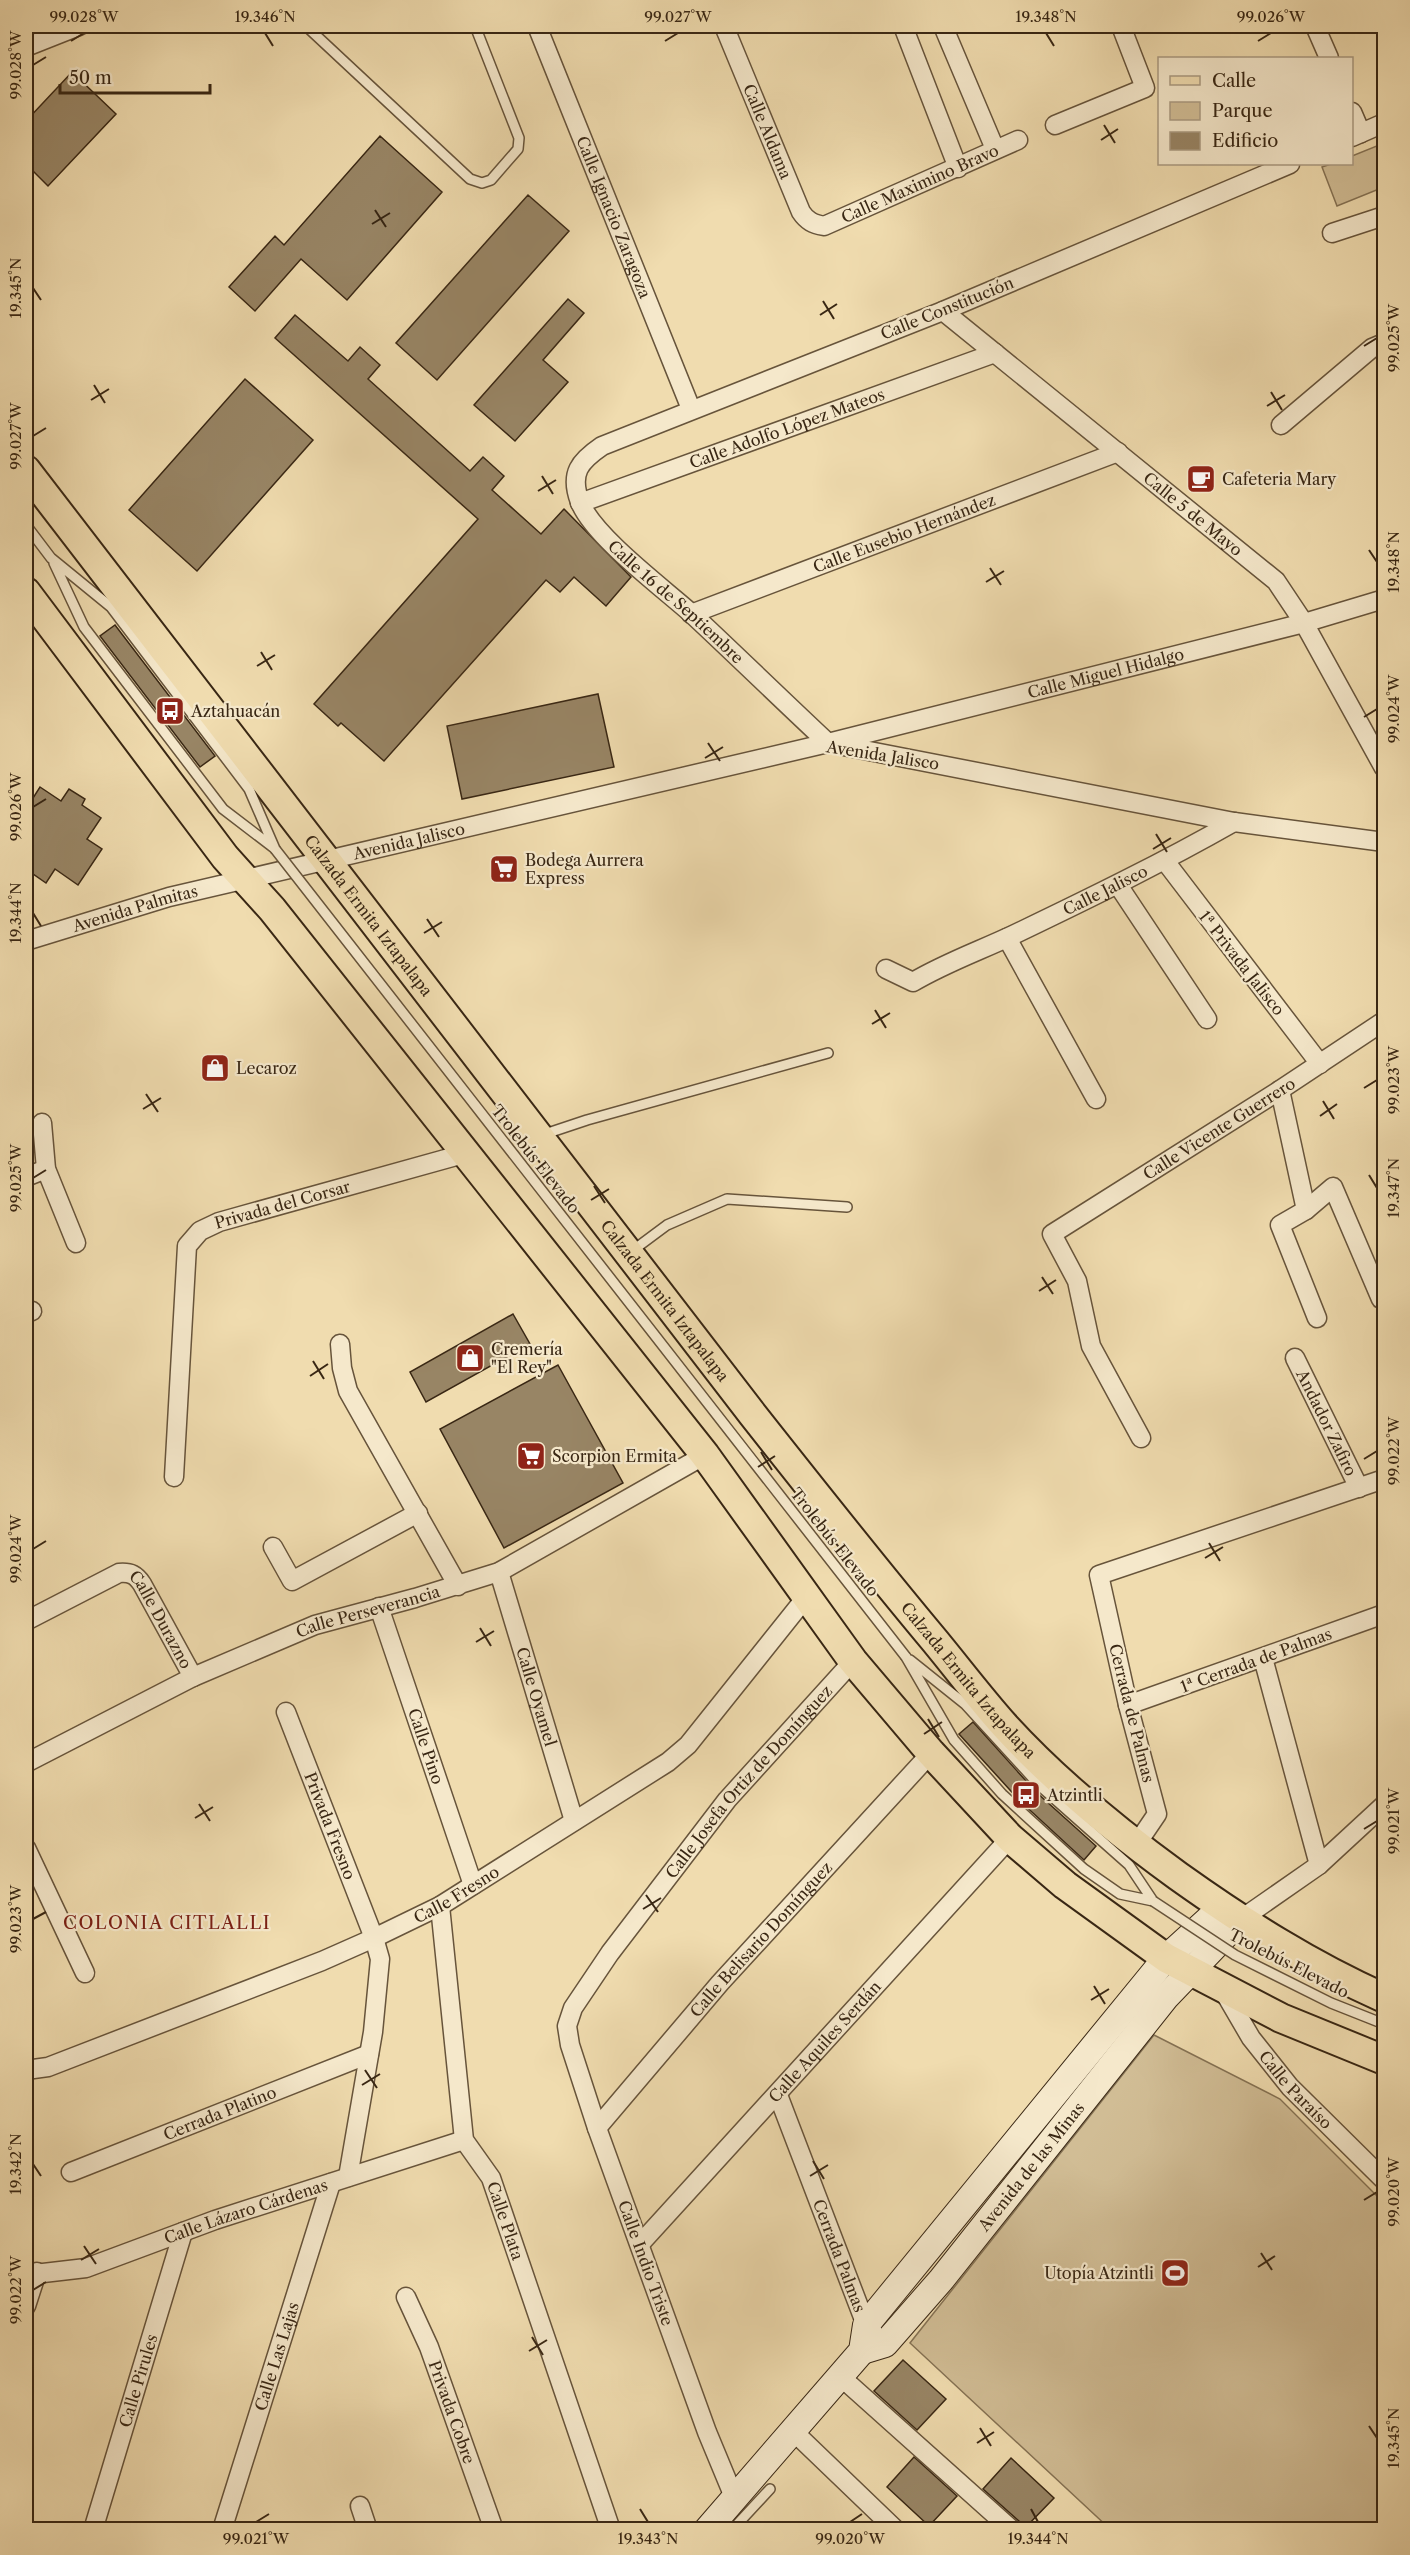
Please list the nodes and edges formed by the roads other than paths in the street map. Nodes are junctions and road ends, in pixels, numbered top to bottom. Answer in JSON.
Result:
{"nodes":[{"id":1,"x":79,"y":26,"type":"edge"},
{"id":2,"x":306,"y":26,"type":"edge"},
{"id":3,"x":475,"y":26,"type":"edge"},
{"id":4,"x":537,"y":26,"type":"edge"},
{"id":5,"x":724,"y":26,"type":"edge"},
{"id":6,"x":903,"y":26,"type":"edge"},
{"id":7,"x":943,"y":26,"type":"edge"},
{"id":8,"x":1121,"y":26,"type":"edge"},
{"id":9,"x":1315,"y":26,"type":"edge"},
{"id":10,"x":26,"y":47,"type":"edge"},
{"id":11,"x":1329,"y":57,"type":"edge"},
{"id":12,"x":1353,"y":118,"type":"edge"},
{"id":13,"x":1384,"y":123,"type":"edge"},
{"id":14,"x":1054,"y":125,"type":"dead end"},
{"id":15,"x":1356,"y":135,"type":"edge"},
{"id":16,"x":1018,"y":140,"type":"dead end"},
{"id":17,"x":995,"y":149,"type":"junction"},
{"id":18,"x":1288,"y":165,"type":"edge"},
{"id":19,"x":958,"y":168,"type":"junction"},
{"id":20,"x":1384,"y":216,"type":"edge"},
{"id":21,"x":824,"y":226,"type":"joint"},
{"id":22,"x":1332,"y":233,"type":"dead end"},
{"id":23,"x":943,"y":310,"type":"junction"},
{"id":24,"x":1384,"y":343,"type":"edge"},
{"id":25,"x":995,"y":353,"type":"junction"},
{"id":26,"x":691,"y":409,"type":"junction"},
{"id":27,"x":1281,"y":425,"type":"dead end"},
{"id":28,"x":602,"y":446,"type":"joint"},
{"id":29,"x":1118,"y":452,"type":"junction"},
{"id":30,"x":26,"y":470,"type":"edge"},
{"id":31,"x":580,"y":503,"type":"junction"},
{"id":32,"x":26,"y":525,"type":"edge"},
{"id":33,"x":51,"y":558,"type":"junction"},
{"id":34,"x":26,"y":592,"type":"edge"},
{"id":35,"x":1384,"y":599,"type":"edge"},
{"id":36,"x":691,"y":614,"type":"junction"},
{"id":37,"x":1304,"y":623,"type":"junction"},
{"id":38,"x":828,"y":743,"type":"junction"},
{"id":39,"x":1384,"y":768,"type":"edge"},
{"id":40,"x":1234,"y":822,"type":"junction"},
{"id":41,"x":1384,"y":842,"type":"edge"},
{"id":42,"x":275,"y":849,"type":"junction"},
{"id":43,"x":325,"y":861,"type":"junction"},
{"id":44,"x":1165,"y":861,"type":"junction"},
{"id":45,"x":247,"y":880,"type":"junction"},
{"id":46,"x":1118,"y":885,"type":"junction"},
{"id":47,"x":1007,"y":938,"type":"junction"},
{"id":48,"x":26,"y":941,"type":"edge"},
{"id":49,"x":886,"y":969,"type":"dead end"},
{"id":50,"x":1207,"y":1019,"type":"dead end"},
{"id":51,"x":1384,"y":1021,"type":"edge"},
{"id":52,"x":828,"y":1053,"type":"dead end"},
{"id":53,"x":1320,"y":1064,"type":"junction"},
{"id":54,"x":1280,"y":1090,"type":"junction"},
{"id":55,"x":1095,"y":1099,"type":"dead end"},
{"id":56,"x":42,"y":1123,"type":"dead end"},
{"id":57,"x":537,"y":1137,"type":"junction"},
{"id":58,"x":467,"y":1154,"type":"junction"},
{"id":59,"x":46,"y":1169,"type":"junction"},
{"id":60,"x":26,"y":1177,"type":"edge"},
{"id":61,"x":847,"y":1207,"type":"dead end"},
{"id":62,"x":1306,"y":1210,"type":"junction"},
{"id":63,"x":76,"y":1243,"type":"dead end"},
{"id":64,"x":628,"y":1254,"type":"junction"},
{"id":65,"x":1381,"y":1299,"type":"dead end"},
{"id":66,"x":1317,"y":1317,"type":"dead end"},
{"id":67,"x":340,"y":1344,"type":"dead end"},
{"id":68,"x":1295,"y":1358,"type":"dead end"},
{"id":69,"x":1141,"y":1438,"type":"dead end"},
{"id":70,"x":705,"y":1455,"type":"junction"},
{"id":71,"x":174,"y":1477,"type":"dead end"},
{"id":72,"x":1384,"y":1479,"type":"edge"},
{"id":73,"x":1359,"y":1488,"type":"junction"},
{"id":74,"x":418,"y":1513,"type":"junction"},
{"id":75,"x":273,"y":1547,"type":"dead end"},
{"id":76,"x":499,"y":1572,"type":"junction"},
{"id":77,"x":458,"y":1586,"type":"junction"},
{"id":78,"x":807,"y":1596,"type":"junction"},
{"id":79,"x":379,"y":1608,"type":"junction"},
{"id":80,"x":1384,"y":1614,"type":"edge"},
{"id":81,"x":26,"y":1621,"type":"edge"},
{"id":82,"x":906,"y":1657,"type":"junction"},
{"id":83,"x":1263,"y":1658,"type":"junction"},
{"id":84,"x":853,"y":1661,"type":"junction"},
{"id":85,"x":193,"y":1677,"type":"junction"},
{"id":86,"x":1128,"y":1705,"type":"junction"},
{"id":87,"x":286,"y":1712,"type":"dead end"},
{"id":88,"x":931,"y":1753,"type":"junction"},
{"id":89,"x":26,"y":1762,"type":"edge"},
{"id":90,"x":1384,"y":1805,"type":"edge"},
{"id":91,"x":574,"y":1821,"type":"junction"},
{"id":92,"x":1010,"y":1838,"type":"junction"},
{"id":93,"x":1136,"y":1845,"type":"junction"},
{"id":94,"x":26,"y":1848,"type":"edge"},
{"id":95,"x":1319,"y":1865,"type":"junction"},
{"id":96,"x":473,"y":1885,"type":"junction"},
{"id":97,"x":1153,"y":1901,"type":"junction"},
{"id":98,"x":440,"y":1906,"type":"junction"},
{"id":99,"x":1240,"y":1912,"type":"junction"},
{"id":100,"x":374,"y":1938,"type":"junction"},
{"id":101,"x":1178,"y":1965,"type":"junction"},
{"id":102,"x":85,"y":1973,"type":"dead end"},
{"id":103,"x":1222,"y":1988,"type":"junction"},
{"id":104,"x":1384,"y":1998,"type":"edge"},
{"id":105,"x":1384,"y":2024,"type":"edge"},
{"id":106,"x":567,"y":2026,"type":"joint"},
{"id":107,"x":369,"y":2054,"type":"junction"},
{"id":108,"x":1384,"y":2060,"type":"edge"},
{"id":109,"x":26,"y":2070,"type":"edge"},
{"id":110,"x":778,"y":2095,"type":"junction"},
{"id":111,"x":597,"y":2128,"type":"junction"},
{"id":112,"x":464,"y":2140,"type":"junction"},
{"id":113,"x":71,"y":2172,"type":"dead end"},
{"id":114,"x":340,"y":2180,"type":"junction"},
{"id":115,"x":1384,"y":2180,"type":"edge"},
{"id":116,"x":183,"y":2232,"type":"junction"},
{"id":117,"x":640,"y":2244,"type":"junction"},
{"id":118,"x":31,"y":2273,"type":"edge"},
{"id":119,"x":406,"y":2297,"type":"dead end"},
{"id":120,"x":26,"y":2306,"type":"edge"},
{"id":121,"x":866,"y":2325,"type":"junction"},
{"id":122,"x":874,"y":2348,"type":"junction"},
{"id":123,"x":841,"y":2377,"type":"junction"},
{"id":124,"x":794,"y":2432,"type":"junction"},
{"id":125,"x":770,"y":2489,"type":"dead end"},
{"id":126,"x":734,"y":2497,"type":"junction"},
{"id":127,"x":360,"y":2506,"type":"dead end"},
{"id":128,"x":93,"y":2529,"type":"edge"},
{"id":129,"x":222,"y":2529,"type":"edge"},
{"id":130,"x":368,"y":2529,"type":"edge"},
{"id":131,"x":494,"y":2529,"type":"edge"},
{"id":132,"x":611,"y":2529,"type":"edge"},
{"id":133,"x":708,"y":2529,"type":"edge"},
{"id":134,"x":732,"y":2529,"type":"edge"},
{"id":135,"x":896,"y":2529,"type":"edge"},
{"id":136,"x":1012,"y":2529,"type":"edge"}],
"edges":[{"from":1,"to":10,"type":"street"},
{"from":2,"to":3,"type":"lane"},
{"from":4,"to":26,"type":"street","name":"Calle Ignacio Zaragoza"},
{"from":5,"to":21,"type":"street","name":"Calle Aldama"},
{"from":6,"to":19,"type":"street"},
{"from":7,"to":17,"type":"street"},
{"from":8,"to":14,"type":"street"},
{"from":9,"to":11,"type":"street"},
{"from":12,"to":15,"type":"street"},
{"from":13,"to":15,"type":"street"},
{"from":16,"to":17,"type":"street","name":"Calle Maximino Bravo"},
{"from":17,"to":19,"type":"street","name":"Calle Maximino Bravo"},
{"from":18,"to":23,"type":"street","name":"Calle Constitución"},
{"from":19,"to":21,"type":"street","name":"Calle Maximino Bravo"},
{"from":20,"to":22,"type":"street"},
{"from":23,"to":25,"type":"street","name":"Calle 5 de Mayo"},
{"from":23,"to":26,"type":"street","name":"Calle Constitución"},
{"from":24,"to":27,"type":"street"},
{"from":25,"to":29,"type":"street","name":"Calle 5 de Mayo"},
{"from":25,"to":31,"type":"street","name":"Calle Adolfo López Mateos"},
{"from":26,"to":28,"type":"street","name":"Calle Constitución"},
{"from":28,"to":31,"type":"street","name":"Calle 16 de Septiembre"},
{"from":29,"to":36,"type":"street","name":"Calle Eusebio Hernández"},
{"from":29,"to":37,"type":"street","name":"Calle 5 de Mayo"},
{"from":30,"to":43,"type":"main road","name":"Calzada Ermita Iztapalapa"},
{"from":31,"to":36,"type":"street","name":"Calle 16 de Septiembre"},
{"from":32,"to":33,"type":"lane","name":"Trolebús Elevado"},
{"from":33,"to":42,"type":"lane","name":"Trolebús Elevado"},
{"from":33,"to":42,"type":"lane","name":"Trolebús Elevado"},
{"from":34,"to":45,"type":"main road"},
{"from":35,"to":37,"type":"street","name":"Calle Miguel Hidalgo"},
{"from":36,"to":38,"type":"street","name":"Calle 16 de Septiembre"},
{"from":37,"to":38,"type":"street","name":"Calle Miguel Hidalgo"},
{"from":37,"to":39,"type":"street","name":"Calle 5 de Mayo"},
{"from":38,"to":40,"type":"street","name":"Avenida Jalisco"},
{"from":38,"to":43,"type":"street","name":"Avenida Jalisco"},
{"from":40,"to":41,"type":"street","name":"Avenida Jalisco"},
{"from":40,"to":44,"type":"street","name":"Calle Jalisco"},
{"from":42,"to":82,"type":"lane","name":"Trolebús Elevado","bridge":true},
{"from":43,"to":45,"type":"street","name":"Avenida Jalisco"},
{"from":43,"to":57,"type":"main road","name":"Calzada Ermita Iztapalapa"},
{"from":44,"to":46,"type":"street","name":"Calle Jalisco"},
{"from":44,"to":53,"type":"street","name":"1ª Privada Jalisco"},
{"from":45,"to":48,"type":"street","name":"Avenida Palmitas"},
{"from":45,"to":58,"type":"main road"},
{"from":46,"to":47,"type":"street","name":"Calle Jalisco"},
{"from":46,"to":50,"type":"street"},
{"from":47,"to":49,"type":"street","name":"Calle Jalisco"},
{"from":47,"to":55,"type":"street"},
{"from":51,"to":53,"type":"street","name":"Calle Vicente Guerrero"},
{"from":52,"to":57,"type":"lane"},
{"from":53,"to":54,"type":"street","name":"Calle Vicente Guerrero"},
{"from":54,"to":62,"type":"street"},
{"from":54,"to":69,"type":"street","name":"Calle Vicente Guerrero"},
{"from":56,"to":59,"type":"street"},
{"from":57,"to":64,"type":"main road","name":"Calzada Ermita Iztapalapa"},
{"from":58,"to":70,"type":"main road"},
{"from":58,"to":71,"type":"street","name":"Privada del Corsar"},
{"from":59,"to":60,"type":"street"},
{"from":59,"to":63,"type":"street"},
{"from":61,"to":64,"type":"lane"},
{"from":62,"to":65,"type":"street"},
{"from":62,"to":66,"type":"street"},
{"from":64,"to":93,"type":"main road","name":"Calzada Ermita Iztapalapa"},
{"from":67,"to":74,"type":"street"},
{"from":68,"to":73,"type":"street","name":"Andador Zafiro"},
{"from":70,"to":76,"type":"street","name":"Calle Perseverancia"},
{"from":70,"to":78,"type":"main road"},
{"from":72,"to":73,"type":"street"},
{"from":73,"to":86,"type":"street","name":"Cerrada de Palmas"},
{"from":74,"to":75,"type":"street"},
{"from":74,"to":77,"type":"street"},
{"from":76,"to":77,"type":"street","name":"Calle Perseverancia"},
{"from":76,"to":91,"type":"street","name":"Calle Oyamel"},
{"from":77,"to":79,"type":"street","name":"Calle Perseverancia"},
{"from":78,"to":84,"type":"main road"},
{"from":78,"to":91,"type":"street","name":"Calle Fresno"},
{"from":79,"to":85,"type":"street","name":"Calle Perseverancia"},
{"from":79,"to":96,"type":"street","name":"Calle Pino"},
{"from":80,"to":83,"type":"street","name":"1ª Cerrada de Palmas"},
{"from":81,"to":85,"type":"street","name":"Calle Durazno"},
{"from":82,"to":97,"type":"lane","name":"Trolebús Elevado"},
{"from":82,"to":97,"type":"lane","name":"Trolebús Elevado"},
{"from":83,"to":86,"type":"street","name":"1ª Cerrada de Palmas"},
{"from":83,"to":95,"type":"street"},
{"from":84,"to":88,"type":"main road"},
{"from":84,"to":106,"type":"street","name":"Calle Josefa Ortiz de Domínguez"},
{"from":85,"to":89,"type":"street","name":"Calle Perseverancia"},
{"from":86,"to":93,"type":"street","name":"Cerrada de Palmas"},
{"from":87,"to":100,"type":"street","name":"Privada Fresno"},
{"from":88,"to":92,"type":"main road"},
{"from":88,"to":111,"type":"street","name":"Calle Belisario Domínguez"},
{"from":90,"to":95,"type":"street"},
{"from":91,"to":96,"type":"street","name":"Calle Fresno"},
{"from":92,"to":101,"type":"main road"},
{"from":92,"to":110,"type":"street","name":"Calle Aquiles Serdán"},
{"from":93,"to":99,"type":"main road","name":"Calzada Ermita Iztapalapa"},
{"from":94,"to":102,"type":"street"},
{"from":95,"to":99,"type":"street"},
{"from":96,"to":98,"type":"street","name":"Calle Fresno"},
{"from":97,"to":105,"type":"lane","name":"Trolebús Elevado","bridge":true},
{"from":98,"to":100,"type":"street","name":"Calle Fresno"},
{"from":98,"to":112,"type":"street","name":"Calle Plata"},
{"from":99,"to":101,"type":"street"},
{"from":99,"to":104,"type":"main road","name":"Calzada Ermita Iztapalapa"},
{"from":100,"to":107,"type":"street","name":"Calle Las Lajas"},
{"from":100,"to":109,"type":"street","name":"Calle Fresno"},
{"from":101,"to":103,"type":"main road"},
{"from":101,"to":121,"type":"street","name":"Avenida de las Minas"},
{"from":101,"to":122,"type":"street","name":"Avenida de las Minas"},
{"from":103,"to":108,"type":"main road"},
{"from":103,"to":115,"type":"street","name":"Calle Paraíso"},
{"from":106,"to":111,"type":"street","name":"Calle Indio Triste"},
{"from":107,"to":113,"type":"street","name":"Cerrada Platino"},
{"from":107,"to":114,"type":"street","name":"Calle Las Lajas"},
{"from":110,"to":117,"type":"street","name":"Calle Aquiles Serdán"},
{"from":110,"to":121,"type":"street","name":"Cerrada Palmas"},
{"from":111,"to":117,"type":"street","name":"Calle Indio Triste"},
{"from":112,"to":114,"type":"street","name":"Calle Lázaro Cárdenas"},
{"from":112,"to":132,"type":"street","name":"Calle Plata"},
{"from":114,"to":116,"type":"street","name":"Calle Lázaro Cárdenas"},
{"from":114,"to":129,"type":"street","name":"Calle Las Lajas"},
{"from":116,"to":118,"type":"street","name":"Calle Lázaro Cárdenas"},
{"from":116,"to":128,"type":"street","name":"Calle Pirules"},
{"from":117,"to":126,"type":"street","name":"Calle Indio Triste"},
{"from":118,"to":120,"type":"street"},
{"from":119,"to":131,"type":"street","name":"Privada Cobre"},
{"from":121,"to":122,"type":"street"},
{"from":122,"to":123,"type":"street","name":"Avenida de las Minas"},
{"from":123,"to":124,"type":"street","name":"Avenida de las Minas"},
{"from":123,"to":136,"type":"street"},
{"from":124,"to":126,"type":"street","name":"Avenida de las Minas"},
{"from":124,"to":135,"type":"street"},
{"from":125,"to":134,"type":"lane"},
{"from":126,"to":133,"type":"street","name":"Avenida de las Minas"},
{"from":127,"to":130,"type":"street"}]}
